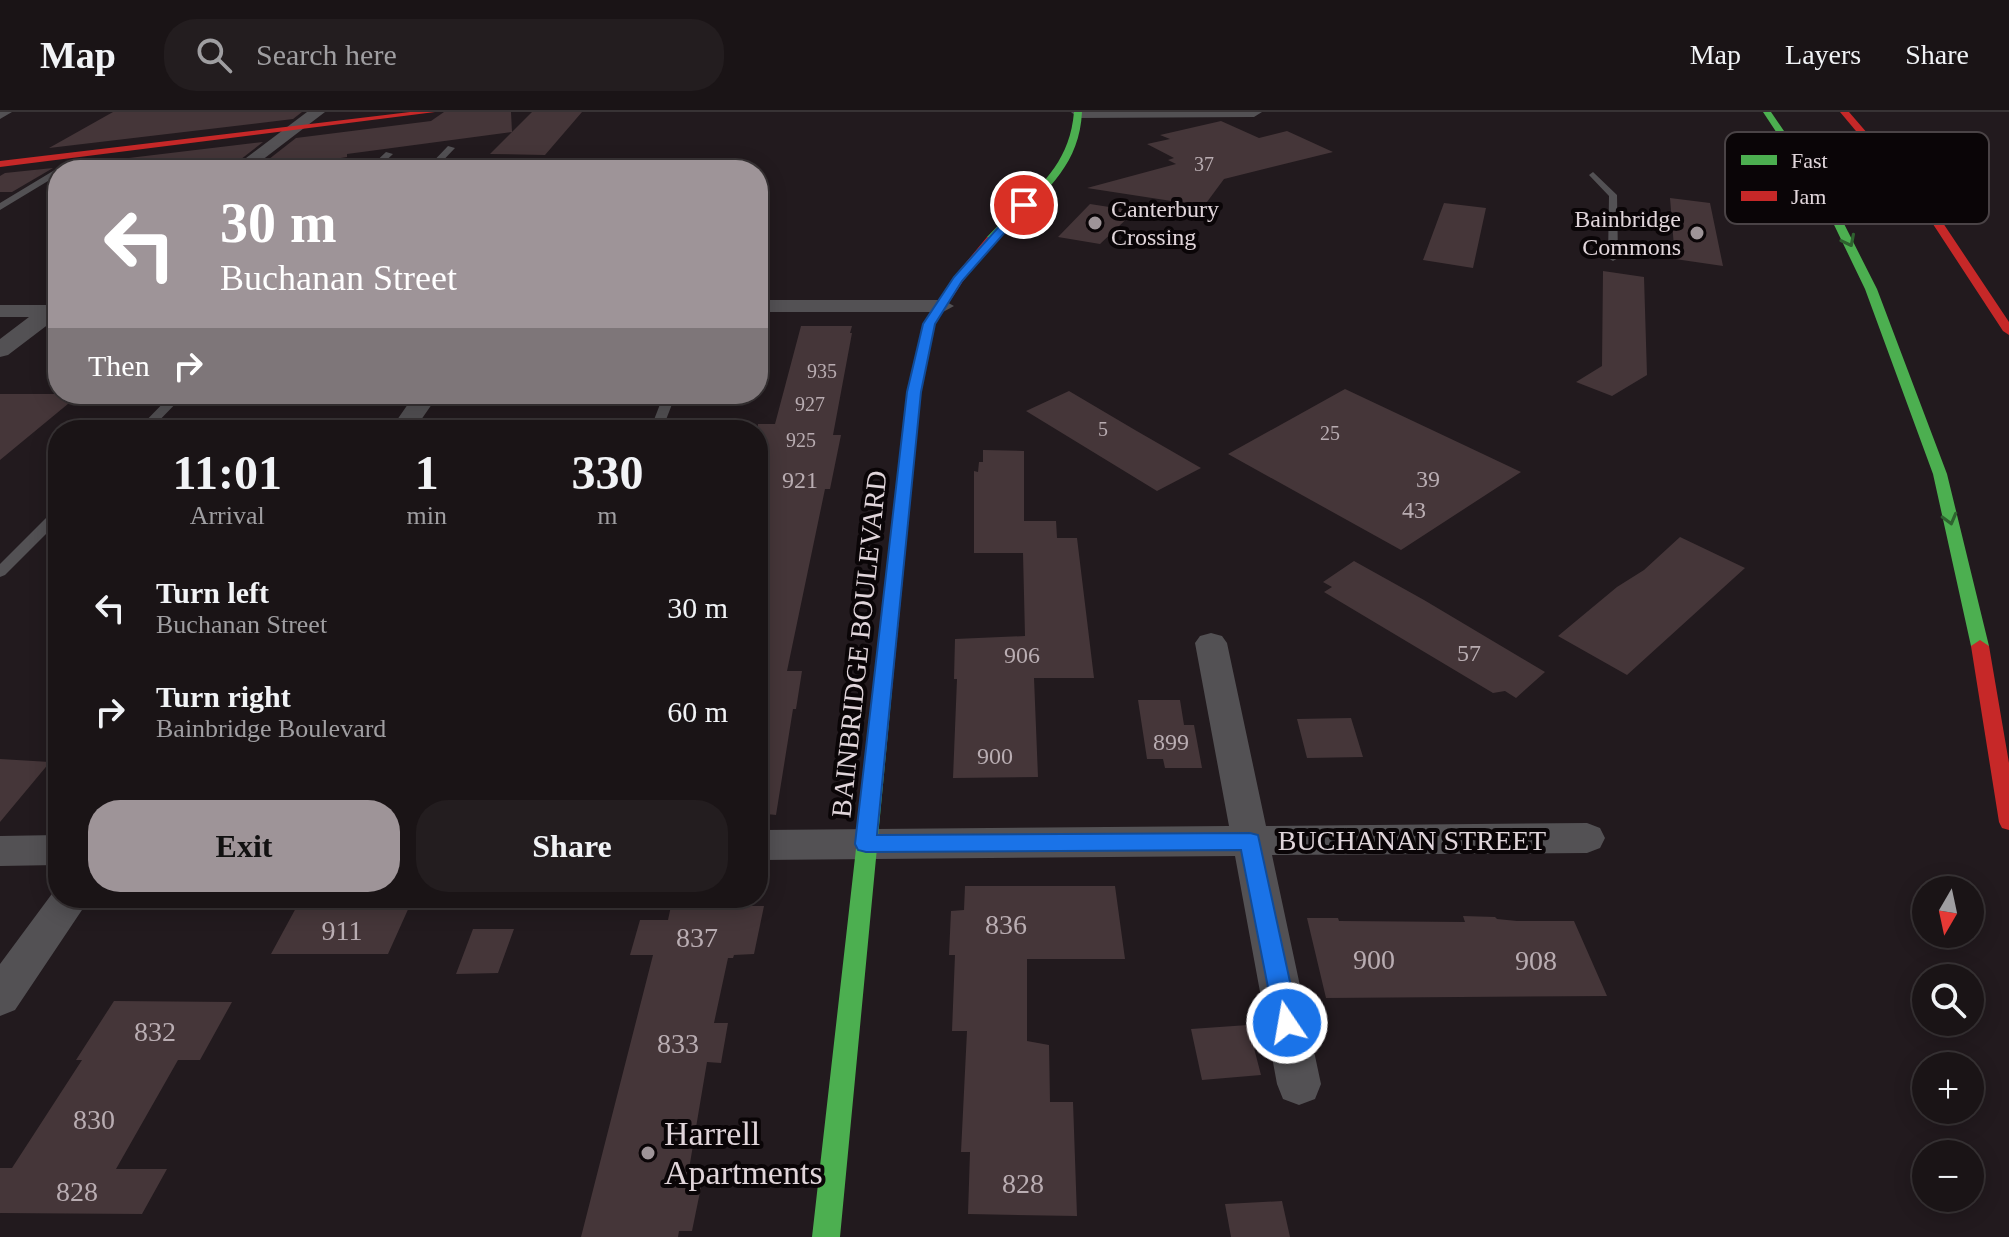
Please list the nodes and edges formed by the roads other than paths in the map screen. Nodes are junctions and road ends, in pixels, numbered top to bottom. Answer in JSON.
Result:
{"nodes":[{"id":1,"x":317,"y":112,"type":"edge"},
{"id":2,"x":431,"y":112,"type":"edge"},
{"id":3,"x":1078,"y":112,"type":"edge"},
{"id":4,"x":1254,"y":112,"type":"edge"},
{"id":5,"x":1752,"y":112,"type":"edge"},
{"id":6,"x":1767,"y":112,"type":"edge"},
{"id":7,"x":1844,"y":112,"type":"edge"},
{"id":8,"x":292,"y":129,"type":"junction"},
{"id":9,"x":1775,"y":132,"type":"edge"},
{"id":10,"x":1782,"y":132,"type":"edge"},
{"id":11,"x":1862,"y":132,"type":"edge"},
{"id":12,"x":451,"y":148,"type":"dead end"},
{"id":13,"x":85,"y":153,"type":"junction"},
{"id":14,"x":389,"y":154,"type":"dead end"},
{"id":15,"x":74,"y":160,"type":"edge"},
{"id":16,"x":251,"y":160,"type":"edge"},
{"id":17,"x":382,"y":160,"type":"edge"},
{"id":18,"x":439,"y":160,"type":"edge"},
{"id":19,"x":0,"y":164,"type":"edge"},
{"id":20,"x":1593,"y":175,"type":"dead end"},
{"id":21,"x":48,"y":176,"type":"edge"},
{"id":22,"x":0,"y":207,"type":"edge"},
{"id":23,"x":1840,"y":224,"type":"edge"},
{"id":24,"x":1936,"y":224,"type":"edge"},
{"id":25,"x":1950,"y":224,"type":"edge"},
{"id":26,"x":1613,"y":258,"type":"dead end"},
{"id":27,"x":1971,"y":272,"type":"junction"},
{"id":28,"x":768,"y":306,"type":"edge"},
{"id":29,"x":943,"y":306,"type":"junction"},
{"id":30,"x":48,"y":309,"type":"edge"},
{"id":31,"x":0,"y":311,"type":"edge"},
{"id":32,"x":48,"y":315,"type":"edge"},
{"id":33,"x":2009,"y":331,"type":"edge"},
{"id":34,"x":0,"y":350,"type":"edge"},
{"id":35,"x":169,"y":404,"type":"edge"},
{"id":36,"x":153,"y":420,"type":"edge"},
{"id":37,"x":48,"y":524,"type":"edge"},
{"id":38,"x":0,"y":572,"type":"edge"},
{"id":39,"x":1211,"y":643,"type":"dead end"},
{"id":40,"x":2009,"y":822,"type":"edge"},
{"id":41,"x":1587,"y":838,"type":"dead end"},
{"id":42,"x":1250,"y":841,"type":"junction"},
{"id":43,"x":866,"y":844,"type":"junction"},
{"id":44,"x":768,"y":845,"type":"edge"},
{"id":45,"x":48,"y":850,"type":"edge"},
{"id":46,"x":0,"y":851,"type":"edge"},
{"id":47,"x":64,"y":908,"type":"edge"},
{"id":48,"x":0,"y":997,"type":"edge"},
{"id":49,"x":1299,"y":1084,"type":"dead end"},
{"id":50,"x":826,"y":1237,"type":"edge"}],
"edges":[{"from":1,"to":8,"type":"street"},
{"from":2,"to":8,"type":"main road"},
{"from":3,"to":4,"type":"street"},
{"from":3,"to":29,"type":"main road","name":"BAINBRIDGE BOULEVARD"},
{"from":5,"to":9,"type":"main road"},
{"from":6,"to":10,"type":"main road"},
{"from":7,"to":11,"type":"main road"},
{"from":8,"to":13,"type":"main road"},
{"from":8,"to":16,"type":"street"},
{"from":12,"to":18,"type":"lane"},
{"from":13,"to":15,"type":"lane"},
{"from":13,"to":19,"type":"main road"},
{"from":14,"to":17,"type":"lane"},
{"from":20,"to":26,"type":"lane"},
{"from":21,"to":22,"type":"lane"},
{"from":23,"to":40,"type":"main road","one_way":true},
{"from":24,"to":27,"type":"main road"},
{"from":25,"to":27,"type":"main road"},
{"from":27,"to":33,"type":"main road"},
{"from":28,"to":29,"type":"street"},
{"from":29,"to":43,"type":"main road","name":"BAINBRIDGE BOULEVARD"},
{"from":30,"to":31,"type":"street"},
{"from":32,"to":34,"type":"street"},
{"from":35,"to":36,"type":"lane"},
{"from":37,"to":38,"type":"lane"},
{"from":39,"to":42,"type":"street"},
{"from":41,"to":42,"type":"street","name":"BUCHANAN STREET"},
{"from":42,"to":43,"type":"street","name":"BUCHANAN STREET"},
{"from":42,"to":49,"type":"street"},
{"from":43,"to":44,"type":"street","name":"BUCHANAN STREET"},
{"from":43,"to":50,"type":"main road","name":"BAINBRIDGE BOULEVARD"},
{"from":45,"to":46,"type":"street"},
{"from":47,"to":48,"type":"street"}]}
